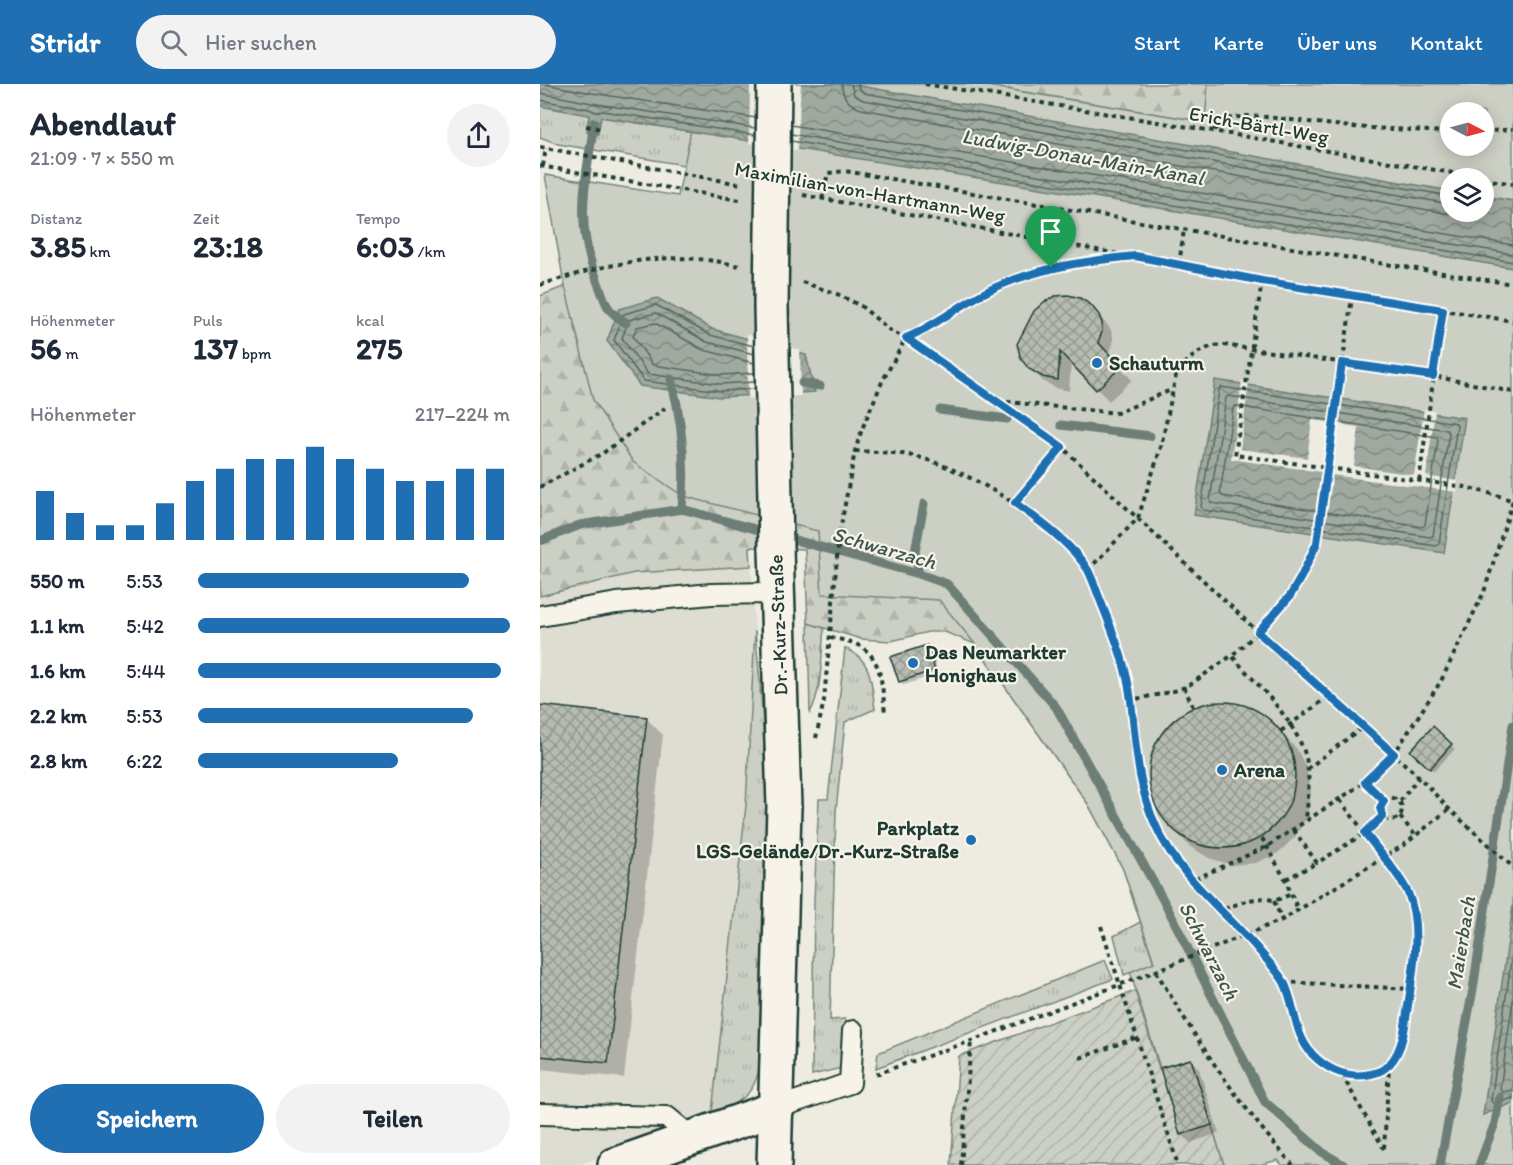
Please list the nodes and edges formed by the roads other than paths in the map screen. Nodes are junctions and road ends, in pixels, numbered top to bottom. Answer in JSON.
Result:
{"nodes":[{"id":1,"x":774,"y":84,"type":"edge"},
{"id":2,"x":777,"y":593,"type":"junction"},
{"id":3,"x":540,"y":616,"type":"edge"},
{"id":4,"x":853,"y":1031,"type":"dead end"},
{"id":5,"x":777,"y":1108,"type":"junction"},
{"id":6,"x":540,"y":1113,"type":"edge"},
{"id":7,"x":692,"y":1137,"type":"junction"},
{"id":8,"x":615,"y":1165,"type":"edge"},
{"id":9,"x":774,"y":1165,"type":"edge"}],
"edges":[{"from":1,"to":2,"type":"street","name":"Dr.-Kurz-Straße","bridge":true},
{"from":2,"to":3,"type":"lane"},
{"from":2,"to":5,"type":"street","name":"Dr.-Kurz-Straße"},
{"from":4,"to":5,"type":"lane"},
{"from":5,"to":7,"type":"street"},
{"from":5,"to":9,"type":"street","name":"Dr.-Kurz-Straße"},
{"from":6,"to":7,"type":"lane"},
{"from":7,"to":8,"type":"street"}]}
